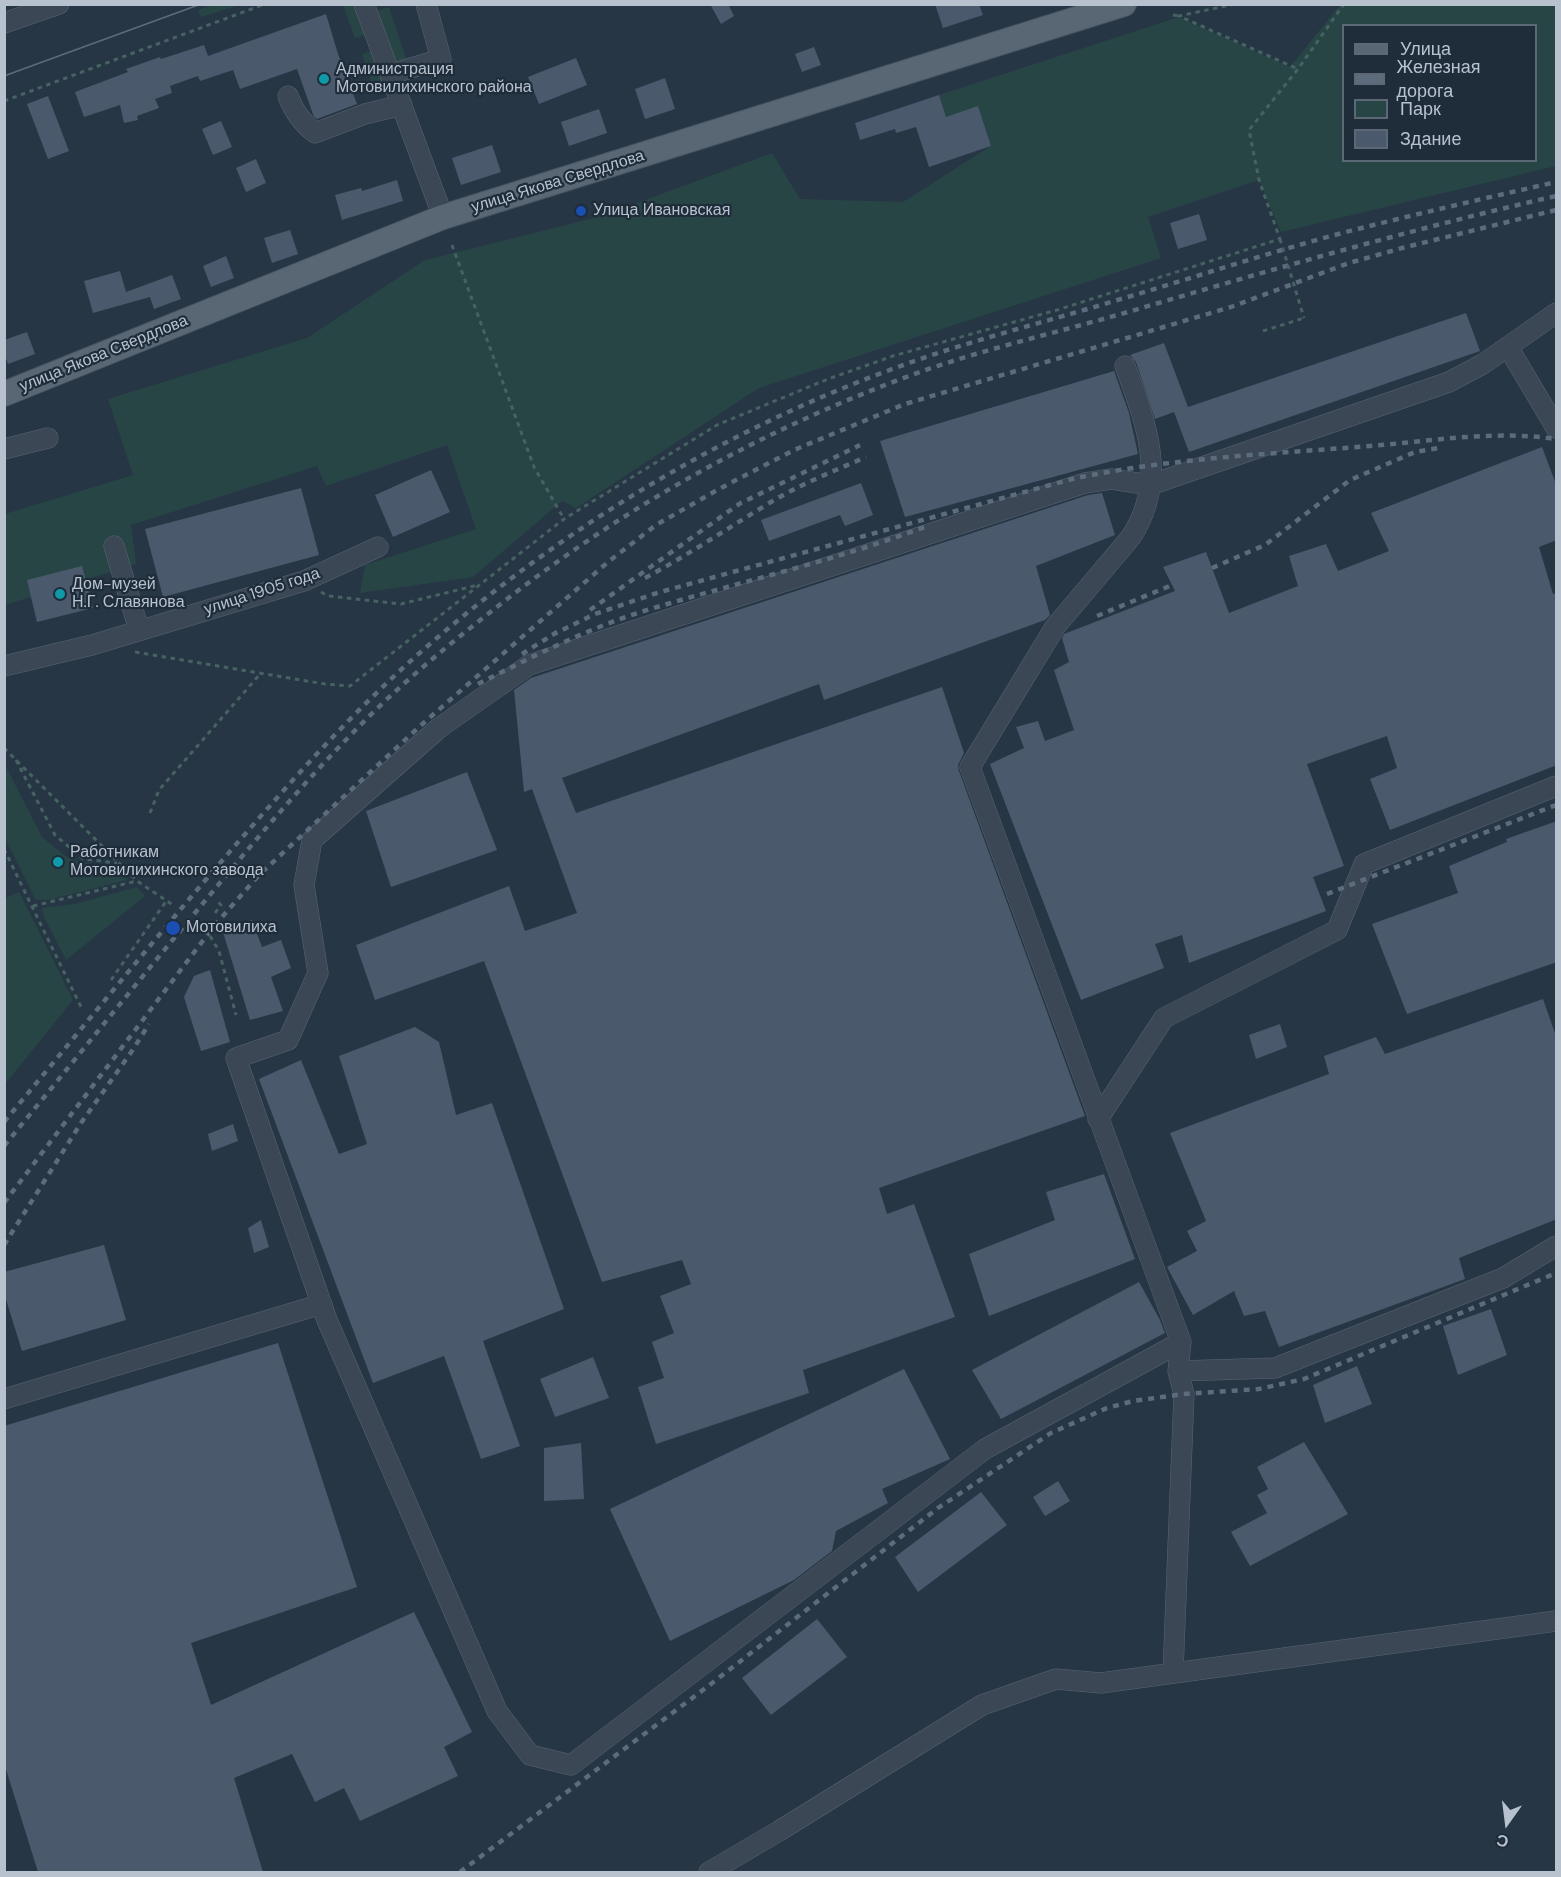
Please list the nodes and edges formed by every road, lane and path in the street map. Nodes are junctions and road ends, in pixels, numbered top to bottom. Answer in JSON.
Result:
{"nodes":[{"id":1,"x":59,"y":4,"type":"edge"},
{"id":2,"x":265,"y":4,"type":"edge"},
{"id":3,"x":426,"y":4,"type":"edge"},
{"id":4,"x":1124,"y":4,"type":"edge"},
{"id":5,"x":1235,"y":4,"type":"edge"},
{"id":6,"x":1344,"y":4,"type":"edge"},
{"id":7,"x":365,"y":5,"type":"edge"},
{"id":8,"x":1173,"y":15,"type":"dead end"},
{"id":9,"x":1179,"y":16,"type":"junction"},
{"id":10,"x":4,"y":23,"type":"edge"},
{"id":11,"x":1298,"y":69,"type":"junction"},
{"id":12,"x":390,"y":74,"type":"junction"},
{"id":13,"x":288,"y":96,"type":"dead end"},
{"id":14,"x":4,"y":101,"type":"edge"},
{"id":15,"x":402,"y":105,"type":"junction"},
{"id":16,"x":443,"y":217,"type":"junction"},
{"id":17,"x":1280,"y":239,"type":"junction"},
{"id":18,"x":452,"y":245,"type":"dead end"},
{"id":19,"x":1557,"y":313,"type":"edge"},
{"id":20,"x":1263,"y":331,"type":"dead end"},
{"id":21,"x":1508,"y":347,"type":"junction"},
{"id":22,"x":1125,"y":366,"type":"dead end"},
{"id":23,"x":4,"y":394,"type":"edge"},
{"id":24,"x":1557,"y":428,"type":"edge"},
{"id":25,"x":48,"y":438,"type":"dead end"},
{"id":26,"x":4,"y":449,"type":"edge"},
{"id":27,"x":1150,"y":485,"type":"junction"},
{"id":28,"x":564,"y":519,"type":"junction"},
{"id":29,"x":114,"y":546,"type":"dead end"},
{"id":30,"x":378,"y":547,"type":"dead end"},
{"id":31,"x":304,"y":581,"type":"junction"},
{"id":32,"x":481,"y":584,"type":"junction"},
{"id":33,"x":140,"y":630,"type":"junction"},
{"id":34,"x":126,"y":650,"type":"dead end"},
{"id":35,"x":4,"y":666,"type":"edge"},
{"id":36,"x":261,"y":673,"type":"junction"},
{"id":37,"x":4,"y":748,"type":"edge"},
{"id":38,"x":15,"y":757,"type":"junction"},
{"id":39,"x":1557,"y":786,"type":"edge"},
{"id":40,"x":150,"y":813,"type":"dead end"},
{"id":41,"x":4,"y":849,"type":"edge"},
{"id":42,"x":118,"y":863,"type":"junction"},
{"id":43,"x":137,"y":881,"type":"junction"},
{"id":44,"x":167,"y":900,"type":"junction"},
{"id":45,"x":218,"y":902,"type":"dead end"},
{"id":46,"x":33,"y":906,"type":"junction"},
{"id":47,"x":173,"y":906,"type":"dead end"},
{"id":48,"x":215,"y":913,"type":"dead end"},
{"id":49,"x":210,"y":936,"type":"dead end"},
{"id":50,"x":111,"y":980,"type":"dead end"},
{"id":51,"x":82,"y":1009,"type":"dead end"},
{"id":52,"x":236,"y":1015,"type":"dead end"},
{"id":53,"x":1098,"y":1119,"type":"junction"},
{"id":54,"x":1557,"y":1246,"type":"edge"},
{"id":55,"x":322,"y":1305,"type":"junction"},
{"id":56,"x":1181,"y":1342,"type":"junction"},
{"id":57,"x":1178,"y":1371,"type":"junction"},
{"id":58,"x":4,"y":1399,"type":"edge"},
{"id":59,"x":1557,"y":1621,"type":"edge"},
{"id":60,"x":1173,"y":1673,"type":"junction"},
{"id":61,"x":709,"y":1872,"type":"edge"}],
"edges":[{"from":1,"to":10,"type":"street"},
{"from":2,"to":14,"type":"path"},
{"from":3,"to":12,"type":"street"},
{"from":4,"to":16,"type":"main road","name":"улица Якова Свердлова"},
{"from":5,"to":9,"type":"path"},
{"from":6,"to":11,"type":"path"},
{"from":7,"to":12,"type":"street"},
{"from":8,"to":9,"type":"path"},
{"from":9,"to":11,"type":"path"},
{"from":11,"to":17,"type":"path"},
{"from":12,"to":15,"type":"street"},
{"from":13,"to":15,"type":"street"},
{"from":15,"to":16,"type":"street"},
{"from":16,"to":23,"type":"main road","name":"улица Якова Свердлова"},
{"from":17,"to":20,"type":"path","bridge":true},
{"from":17,"to":28,"type":"path"},
{"from":18,"to":28,"type":"path"},
{"from":19,"to":21,"type":"street"},
{"from":21,"to":24,"type":"street"},
{"from":21,"to":27,"type":"street"},
{"from":22,"to":27,"type":"street"},
{"from":25,"to":26,"type":"street"},
{"from":27,"to":53,"type":"street"},
{"from":27,"to":55,"type":"street"},
{"from":28,"to":32,"type":"path"},
{"from":29,"to":33,"type":"street"},
{"from":30,"to":31,"type":"street","name":"улица 1905 года"},
{"from":31,"to":32,"type":"path"},
{"from":31,"to":33,"type":"street","name":"улица 1905 года"},
{"from":32,"to":36,"type":"path"},
{"from":33,"to":35,"type":"street","name":"улица 1905 года"},
{"from":34,"to":36,"type":"path"},
{"from":36,"to":40,"type":"path"},
{"from":37,"to":38,"type":"path"},
{"from":38,"to":42,"type":"path"},
{"from":38,"to":42,"type":"path"},
{"from":39,"to":53,"type":"street"},
{"from":41,"to":46,"type":"path"},
{"from":42,"to":43,"type":"path"},
{"from":43,"to":44,"type":"path"},
{"from":43,"to":46,"type":"path"},
{"from":44,"to":47,"type":"path"},
{"from":44,"to":50,"type":"path"},
{"from":45,"to":48,"type":"path"},
{"from":46,"to":51,"type":"path"},
{"from":49,"to":52,"type":"path"},
{"from":53,"to":56,"type":"street"},
{"from":54,"to":57,"type":"street"},
{"from":55,"to":56,"type":"street"},
{"from":55,"to":58,"type":"street"},
{"from":56,"to":57,"type":"street"},
{"from":57,"to":60,"type":"street"},
{"from":59,"to":60,"type":"street"},
{"from":60,"to":61,"type":"street"}]}
